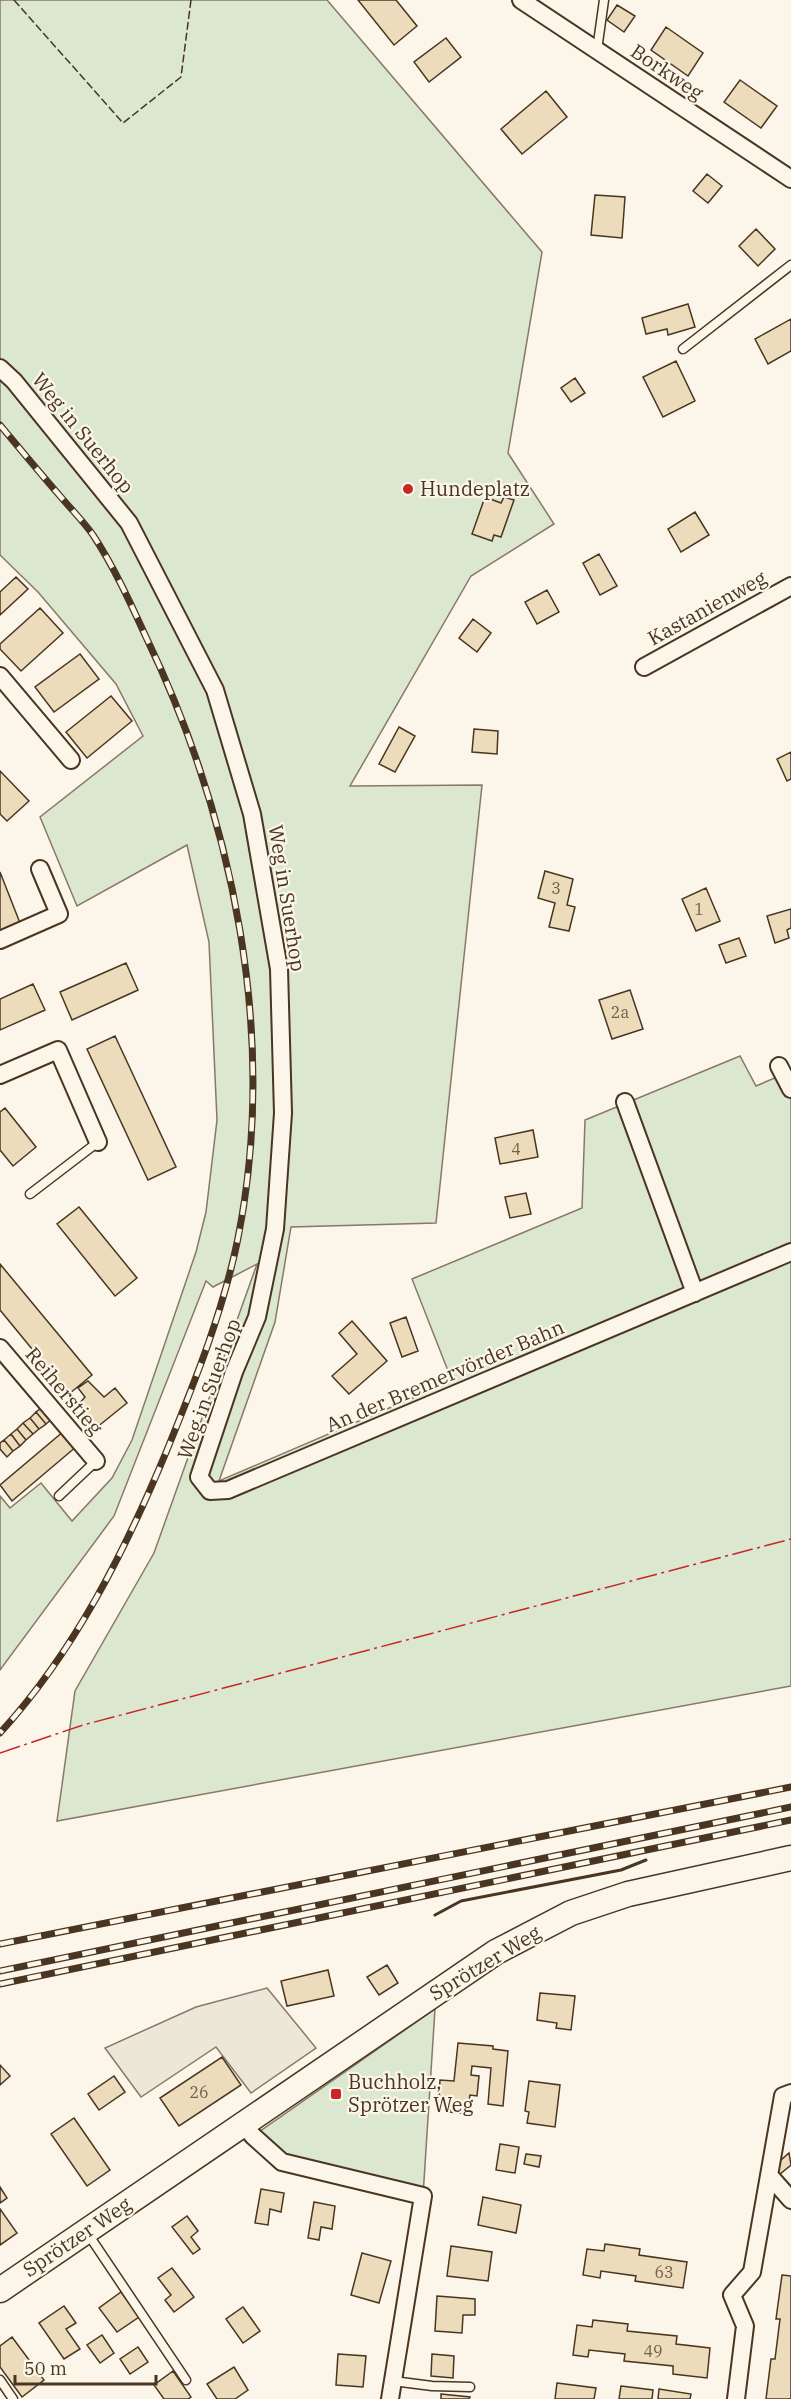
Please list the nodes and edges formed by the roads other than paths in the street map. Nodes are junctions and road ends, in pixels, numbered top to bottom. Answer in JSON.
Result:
{"nodes":[{"id":1,"x":520,"y":0,"type":"edge"},
{"id":2,"x":604,"y":0,"type":"edge"},
{"id":3,"x":596,"y":50,"type":"junction"},
{"id":4,"x":791,"y":179,"type":"edge"},
{"id":5,"x":791,"y":265,"type":"edge"},
{"id":6,"x":683,"y":349,"type":"dead end"},
{"id":7,"x":0,"y":368,"type":"edge"},
{"id":8,"x":791,"y":586,"type":"edge"},
{"id":9,"x":644,"y":667,"type":"dead end"},
{"id":10,"x":0,"y":676,"type":"edge"},
{"id":11,"x":71,"y":760,"type":"dead end"},
{"id":12,"x":40,"y":869,"type":"dead end"},
{"id":13,"x":0,"y":940,"type":"edge"},
{"id":14,"x":779,"y":1066,"type":"dead end"},
{"id":15,"x":0,"y":1075,"type":"edge"},
{"id":16,"x":791,"y":1089,"type":"edge"},
{"id":17,"x":625,"y":1102,"type":"dead end"},
{"id":18,"x":98,"y":1142,"type":"joint"},
{"id":19,"x":30,"y":1194,"type":"dead end"},
{"id":20,"x":791,"y":1252,"type":"edge"},
{"id":21,"x":695,"y":1293,"type":"junction"},
{"id":22,"x":0,"y":1348,"type":"edge"},
{"id":23,"x":96,"y":1461,"type":"joint"},
{"id":24,"x":210,"y":1491,"type":"joint"},
{"id":25,"x":59,"y":1496,"type":"dead end"},
{"id":26,"x":791,"y":1858,"type":"edge"},
{"id":27,"x":791,"y":2093,"type":"edge"},
{"id":28,"x":243,"y":2124,"type":"junction"},
{"id":29,"x":770,"y":2169,"type":"junction"},
{"id":30,"x":791,"y":2200,"type":"edge"},
{"id":31,"x":86,"y":2231,"type":"junction"},
{"id":32,"x":0,"y":2290,"type":"edge"},
{"id":33,"x":0,"y":2380,"type":"edge"},
{"id":34,"x":186,"y":2380,"type":"dead end"},
{"id":35,"x":393,"y":2381,"type":"junction"},
{"id":36,"x":471,"y":2387,"type":"dead end"},
{"id":37,"x":13,"y":2399,"type":"edge"},
{"id":38,"x":390,"y":2399,"type":"edge"},
{"id":39,"x":736,"y":2399,"type":"edge"}],
"edges":[{"from":1,"to":3,"type":"street","name":"Borkweg"},
{"from":2,"to":3,"type":"lane"},
{"from":3,"to":4,"type":"street","name":"Borkweg"},
{"from":5,"to":6,"type":"lane"},
{"from":7,"to":24,"type":"street","name":"Weg in Suerhop"},
{"from":8,"to":9,"type":"street","name":"Kastanienweg"},
{"from":10,"to":11,"type":"street"},
{"from":12,"to":13,"type":"street"},
{"from":14,"to":16,"type":"street"},
{"from":15,"to":18,"type":"street"},
{"from":17,"to":21,"type":"street"},
{"from":18,"to":19,"type":"lane"},
{"from":20,"to":21,"type":"street","name":"An der Bremervörder Bahn"},
{"from":21,"to":24,"type":"street","name":"An der Bremervörder Bahn"},
{"from":22,"to":23,"type":"street","name":"Reiherstieg"},
{"from":23,"to":25,"type":"lane"},
{"from":26,"to":28,"type":"street","name":"Sprötzer Weg"},
{"from":27,"to":29,"type":"street"},
{"from":28,"to":31,"type":"street","name":"Sprötzer Weg"},
{"from":28,"to":35,"type":"street"},
{"from":29,"to":30,"type":"street"},
{"from":29,"to":39,"type":"street"},
{"from":31,"to":32,"type":"street","name":"Sprötzer Weg"},
{"from":31,"to":34,"type":"lane"},
{"from":33,"to":37,"type":"lane"},
{"from":35,"to":36,"type":"lane"},
{"from":35,"to":38,"type":"street"}]}
